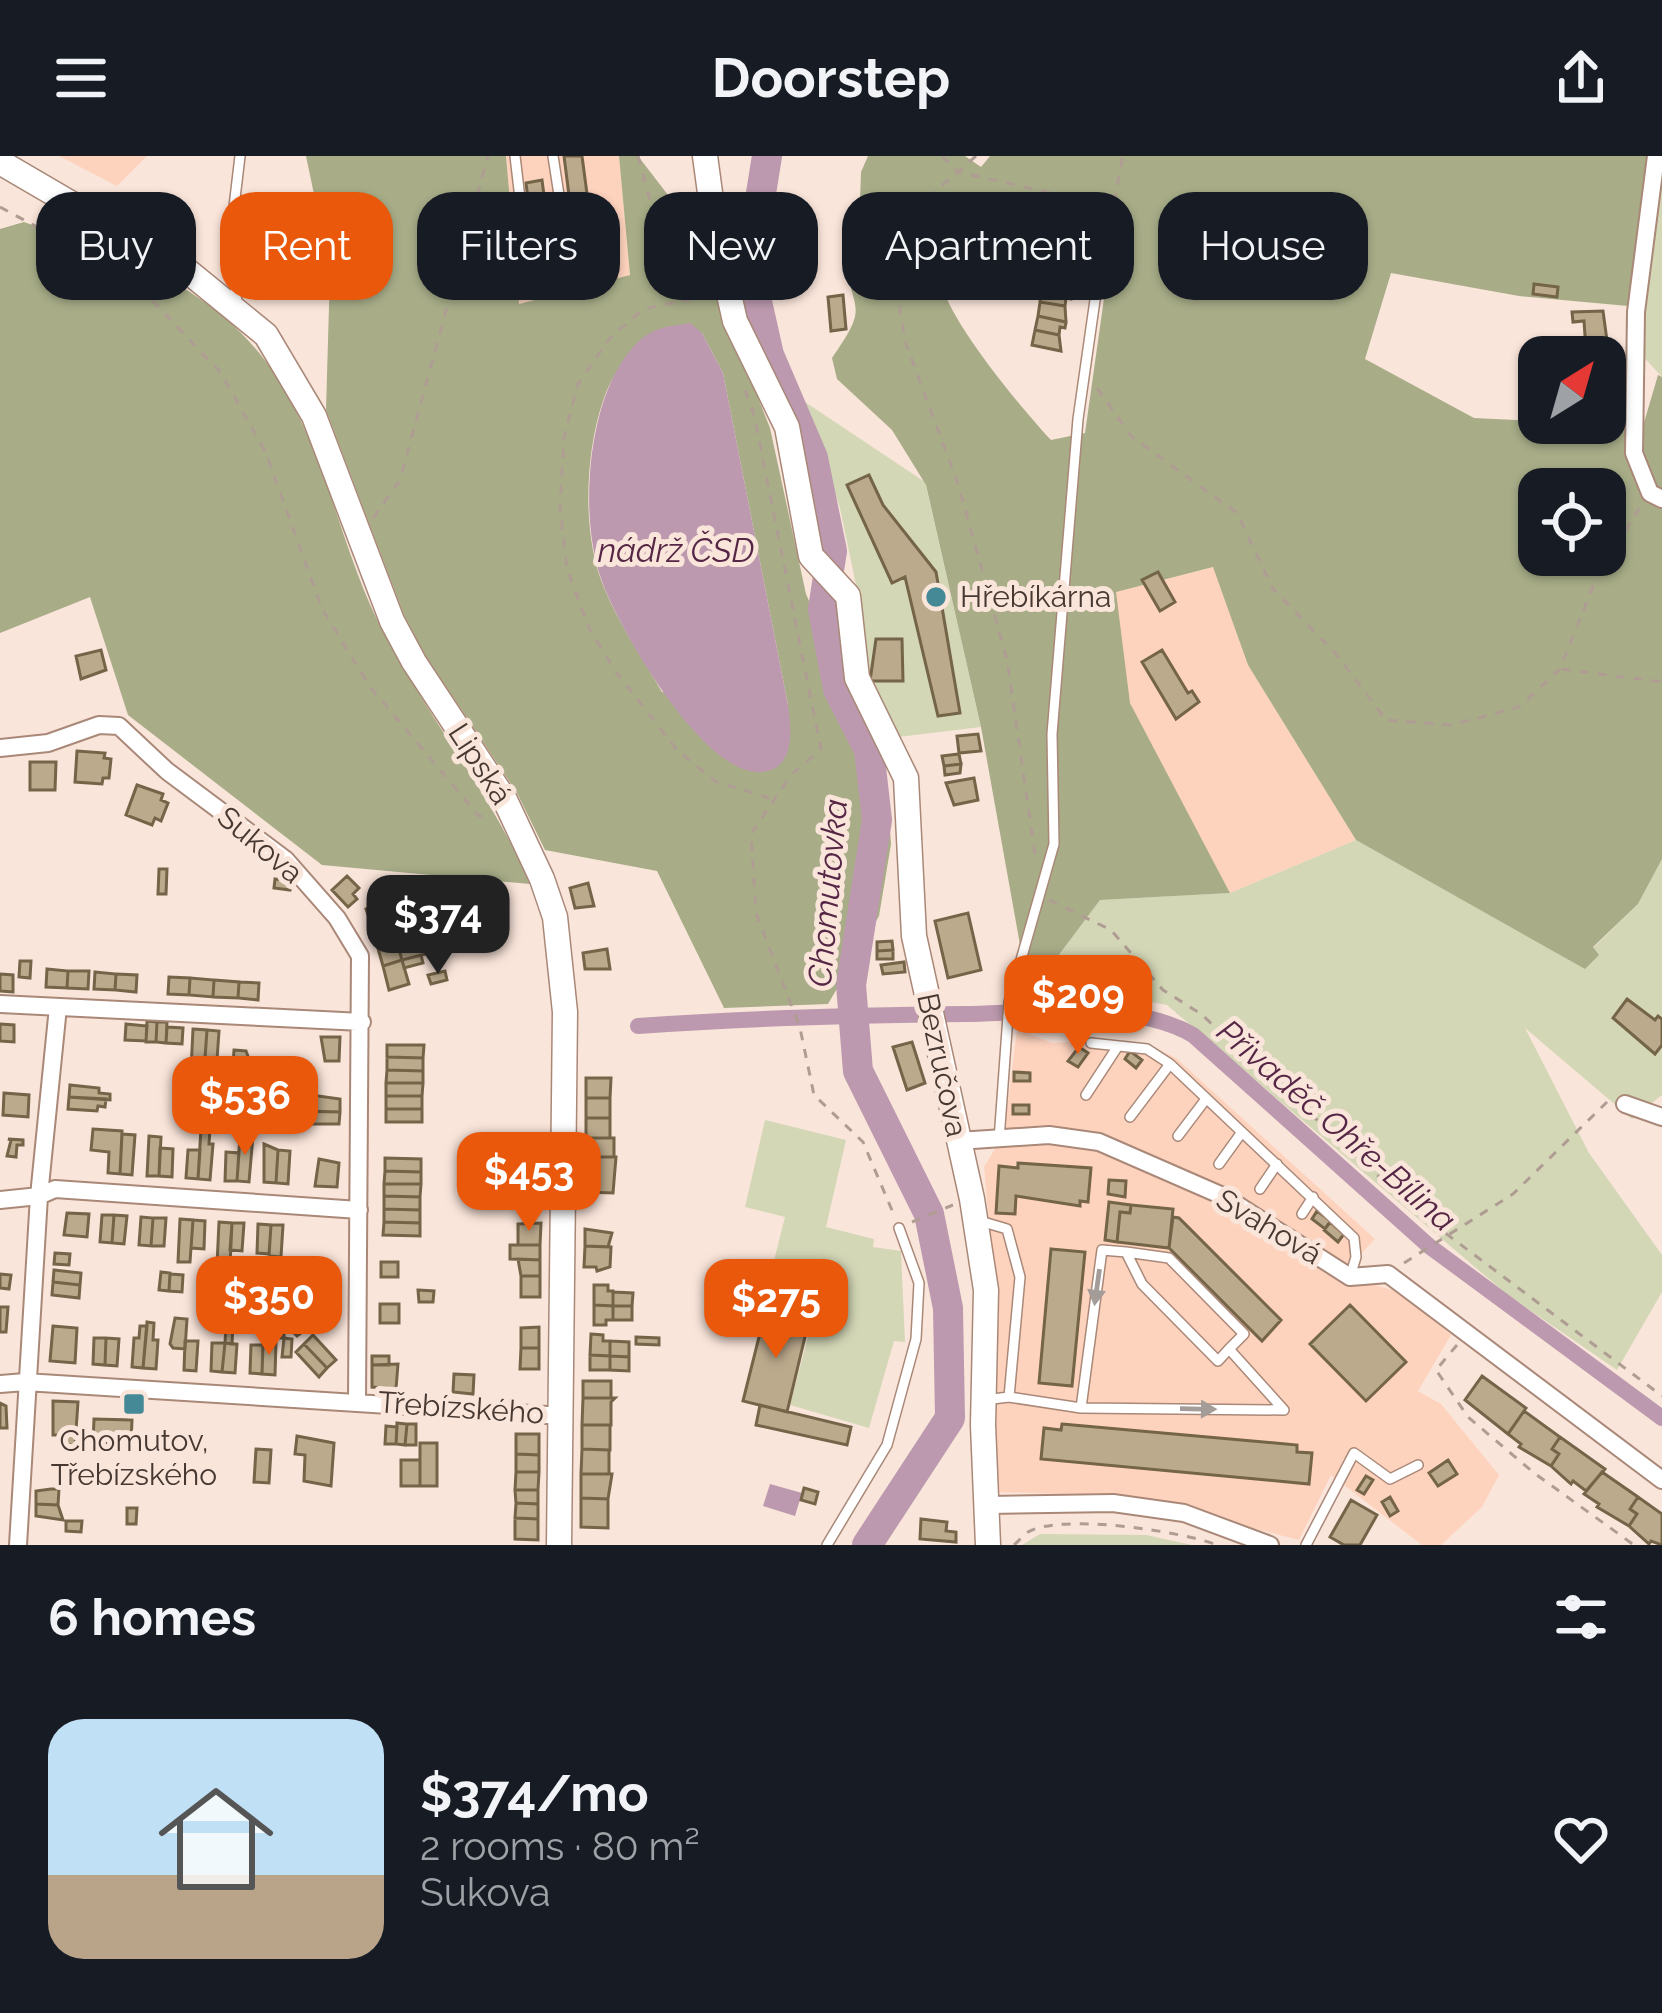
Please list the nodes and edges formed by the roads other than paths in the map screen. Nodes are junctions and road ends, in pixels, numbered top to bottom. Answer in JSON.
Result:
{"nodes":[{"id":1,"x":241,"y":156,"type":"edge"},
{"id":2,"x":515,"y":156,"type":"edge"},
{"id":3,"x":553,"y":156,"type":"edge"},
{"id":4,"x":705,"y":156,"type":"edge"},
{"id":5,"x":1656,"y":156,"type":"edge"},
{"id":6,"x":0,"y":162,"type":"edge"},
{"id":7,"x":519,"y":192,"type":"edge"},
{"id":8,"x":559,"y":192,"type":"edge"},
{"id":9,"x":1095,"y":300,"type":"edge"},
{"id":10,"x":239,"y":313,"type":"junction"},
{"id":11,"x":1656,"y":496,"type":"edge"},
{"id":12,"x":0,"y":748,"type":"edge"},
{"id":13,"x":0,"y":1004,"type":"edge"},
{"id":14,"x":58,"y":1007,"type":"junction"},
{"id":15,"x":362,"y":1022,"type":"junction"},
{"id":16,"x":1091,"y":1043,"type":"dead end"},
{"id":17,"x":1118,"y":1046,"type":"junction"},
{"id":18,"x":1170,"y":1064,"type":"junction"},
{"id":19,"x":1086,"y":1095,"type":"dead end"},
{"id":20,"x":1206,"y":1099,"type":"junction"},
{"id":21,"x":1625,"y":1104,"type":"road end"},
{"id":22,"x":1130,"y":1117,"type":"dead end"},
{"id":23,"x":1662,"y":1117,"type":"edge"},
{"id":24,"x":1242,"y":1132,"type":"junction"},
{"id":25,"x":1178,"y":1136,"type":"dead end"},
{"id":26,"x":958,"y":1141,"type":"junction"},
{"id":27,"x":999,"y":1141,"type":"junction"},
{"id":28,"x":1219,"y":1164,"type":"dead end"},
{"id":29,"x":1277,"y":1164,"type":"junction"},
{"id":30,"x":1260,"y":1189,"type":"dead end"},
{"id":31,"x":39,"y":1196,"type":"junction"},
{"id":32,"x":1313,"y":1197,"type":"junction"},
{"id":33,"x":0,"y":1200,"type":"edge"},
{"id":34,"x":359,"y":1210,"type":"junction"},
{"id":35,"x":1302,"y":1214,"type":"dead end"},
{"id":36,"x":975,"y":1220,"type":"junction"},
{"id":37,"x":899,"y":1228,"type":"road end"},
{"id":38,"x":1126,"y":1252,"type":"junction"},
{"id":39,"x":1350,"y":1277,"type":"junction"},
{"id":40,"x":1229,"y":1349,"type":"junction"},
{"id":41,"x":25,"y":1382,"type":"junction"},
{"id":42,"x":0,"y":1384,"type":"edge"},
{"id":43,"x":997,"y":1398,"type":"junction"},
{"id":44,"x":357,"y":1401,"type":"junction"},
{"id":45,"x":1081,"y":1408,"type":"junction"},
{"id":46,"x":562,"y":1415,"type":"junction"},
{"id":47,"x":1418,"y":1465,"type":"dead end"},
{"id":48,"x":1662,"y":1480,"type":"edge"},
{"id":49,"x":988,"y":1505,"type":"junction"},
{"id":50,"x":18,"y":1545,"type":"edge"},
{"id":51,"x":559,"y":1545,"type":"edge"},
{"id":52,"x":827,"y":1545,"type":"edge"},
{"id":53,"x":988,"y":1545,"type":"edge"},
{"id":54,"x":1270,"y":1545,"type":"edge"},
{"id":55,"x":1306,"y":1545,"type":"edge"}],
"edges":[{"from":1,"to":10,"type":"lane"},
{"from":2,"to":7,"type":"lane"},
{"from":3,"to":8,"type":"lane"},
{"from":4,"to":26,"type":"street","name":"Bezručova"},
{"from":5,"to":11,"type":"street"},
{"from":6,"to":10,"type":"street","name":"Lipská"},
{"from":9,"to":27,"type":"lane"},
{"from":10,"to":46,"type":"street","name":"Lipská"},
{"from":12,"to":15,"type":"street","name":"Sukova"},
{"from":13,"to":14,"type":"street"},
{"from":14,"to":15,"type":"street"},
{"from":14,"to":31,"type":"street"},
{"from":15,"to":34,"type":"street","name":"Sukova"},
{"from":16,"to":17,"type":"lane"},
{"from":17,"to":18,"type":"lane"},
{"from":17,"to":19,"type":"lane"},
{"from":18,"to":20,"type":"lane"},
{"from":18,"to":22,"type":"lane"},
{"from":20,"to":24,"type":"lane"},
{"from":20,"to":25,"type":"lane"},
{"from":21,"to":23,"type":"street"},
{"from":24,"to":28,"type":"lane"},
{"from":24,"to":29,"type":"lane"},
{"from":26,"to":27,"type":"street","name":"Svahová"},
{"from":26,"to":36,"type":"street","name":"Bezručova"},
{"from":27,"to":39,"type":"street","name":"Svahová"},
{"from":29,"to":30,"type":"lane"},
{"from":29,"to":32,"type":"lane"},
{"from":31,"to":33,"type":"street"},
{"from":31,"to":34,"type":"street"},
{"from":31,"to":41,"type":"street"},
{"from":32,"to":35,"type":"lane"},
{"from":32,"to":39,"type":"lane"},
{"from":34,"to":44,"type":"street","name":"Sukova"},
{"from":36,"to":43,"type":"street","name":"Bezručova"},
{"from":36,"to":43,"type":"lane"},
{"from":37,"to":52,"type":"lane"},
{"from":38,"to":40,"type":"lane"},
{"from":38,"to":40,"type":"lane"},
{"from":38,"to":45,"type":"lane","one_way":true},
{"from":39,"to":48,"type":"street","name":"Svahová"},
{"from":45,"to":40,"type":"lane","one_way":true},
{"from":41,"to":42,"type":"street","name":"Třebízského"},
{"from":41,"to":44,"type":"street","name":"Třebízského"},
{"from":41,"to":50,"type":"street"},
{"from":43,"to":45,"type":"lane"},
{"from":43,"to":49,"type":"street","name":"Bezručova"},
{"from":44,"to":46,"type":"street","name":"Třebízského"},
{"from":46,"to":51,"type":"street","name":"Lipská"},
{"from":47,"to":55,"type":"lane"},
{"from":49,"to":53,"type":"street","name":"Bezručova"},
{"from":49,"to":54,"type":"street"}]}
